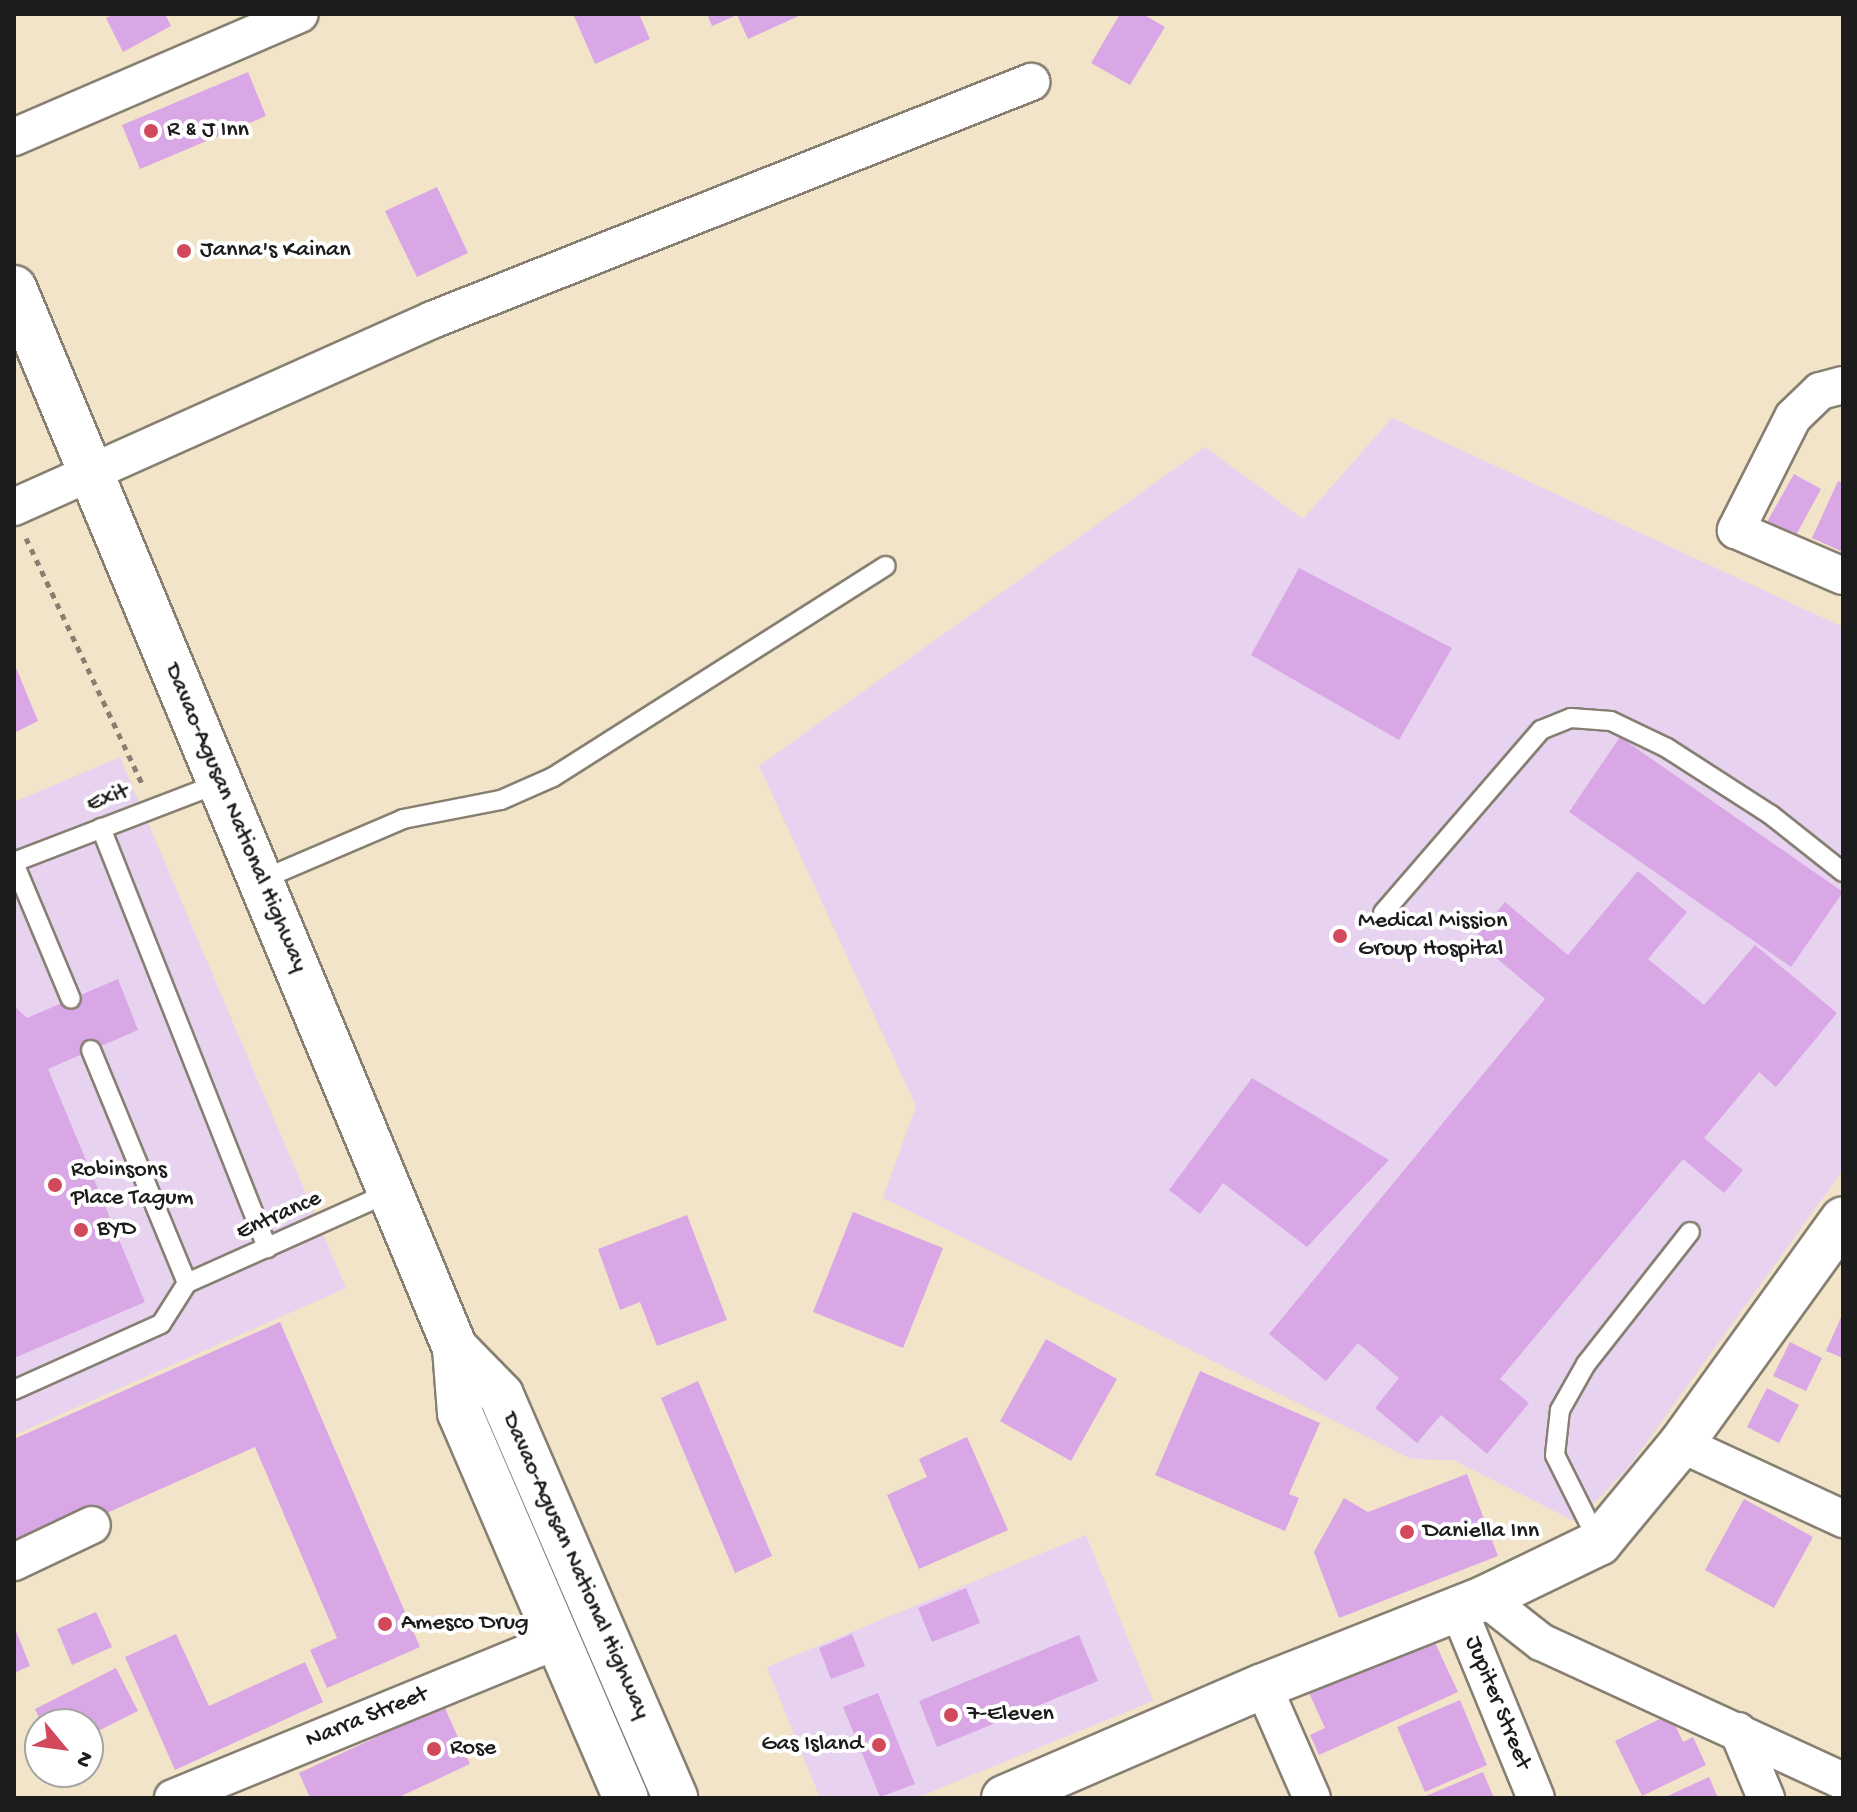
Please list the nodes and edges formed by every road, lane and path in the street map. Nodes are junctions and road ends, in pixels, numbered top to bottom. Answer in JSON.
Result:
{"nodes":[{"id":1,"x":300,"y":14,"type":"edge"},
{"id":2,"x":1031,"y":82,"type":"dead end"},
{"id":3,"x":14,"y":137,"type":"edge"},
{"id":4,"x":14,"y":288,"type":"edge"},
{"id":5,"x":1843,"y":385,"type":"edge"},
{"id":6,"x":90,"y":472,"type":"junction"},
{"id":7,"x":17,"y":516,"type":"edge"},
{"id":8,"x":886,"y":566,"type":"dead end"},
{"id":9,"x":1843,"y":576,"type":"edge"},
{"id":10,"x":220,"y":783,"type":"junction"},
{"id":11,"x":154,"y":808,"type":"junction"},
{"id":12,"x":101,"y":828,"type":"junction"},
{"id":13,"x":14,"y":862,"type":"edge"},
{"id":14,"x":1843,"y":872,"type":"edge"},
{"id":15,"x":260,"y":880,"type":"junction"},
{"id":16,"x":1383,"y":913,"type":"dead end"},
{"id":17,"x":71,"y":999,"type":"dead end"},
{"id":18,"x":91,"y":1050,"type":"dead end"},
{"id":19,"x":390,"y":1192,"type":"junction"},
{"id":20,"x":1843,"y":1219,"type":"edge"},
{"id":21,"x":1690,"y":1232,"type":"dead end"},
{"id":22,"x":267,"y":1248,"type":"junction"},
{"id":23,"x":187,"y":1283,"type":"junction"},
{"id":24,"x":455,"y":1348,"type":"junction"},
{"id":25,"x":14,"y":1390,"type":"edge"},
{"id":26,"x":1681,"y":1444,"type":"junction"},
{"id":27,"x":1843,"y":1519,"type":"edge"},
{"id":28,"x":92,"y":1525,"type":"dead end"},
{"id":29,"x":1599,"y":1543,"type":"junction"},
{"id":30,"x":14,"y":1562,"type":"edge"},
{"id":31,"x":1472,"y":1603,"type":"junction"},
{"id":32,"x":560,"y":1639,"type":"junction"},
{"id":33,"x":1263,"y":1686,"type":"junction"},
{"id":34,"x":1738,"y":1731,"type":"junction"},
{"id":35,"x":1843,"y":1781,"type":"edge"},
{"id":36,"x":173,"y":1798,"type":"edge"},
{"id":37,"x":626,"y":1798,"type":"edge"},
{"id":38,"x":675,"y":1798,"type":"edge"},
{"id":39,"x":1004,"y":1798,"type":"edge"},
{"id":40,"x":1312,"y":1798,"type":"edge"},
{"id":41,"x":1536,"y":1798,"type":"edge"},
{"id":42,"x":1766,"y":1798,"type":"edge"}],
"edges":[{"from":1,"to":3,"type":"street"},
{"from":2,"to":6,"type":"street"},
{"from":4,"to":6,"type":"main road","name":"Davao-Agusan National Highway"},
{"from":5,"to":9,"type":"street"},
{"from":6,"to":7,"type":"street"},
{"from":6,"to":10,"type":"main road","name":"Davao-Agusan National Highway"},
{"from":7,"to":11,"type":"path"},
{"from":8,"to":15,"type":"lane"},
{"from":10,"to":11,"type":"lane","name":"Exit"},
{"from":10,"to":15,"type":"main road","name":"Davao-Agusan National Highway"},
{"from":11,"to":12,"type":"lane","name":"Exit"},
{"from":12,"to":13,"type":"lane","name":"Exit"},
{"from":12,"to":22,"type":"lane"},
{"from":13,"to":17,"type":"lane"},
{"from":14,"to":16,"type":"lane"},
{"from":15,"to":19,"type":"main road","name":"Davao-Agusan National Highway"},
{"from":18,"to":23,"type":"lane"},
{"from":19,"to":22,"type":"lane","name":"Entrance"},
{"from":19,"to":24,"type":"main road","name":"Davao-Agusan National Highway"},
{"from":20,"to":26,"type":"main road"},
{"from":21,"to":29,"type":"lane"},
{"from":22,"to":23,"type":"lane","name":"Entrance"},
{"from":23,"to":25,"type":"lane"},
{"from":24,"to":32,"type":"main road","name":"Davao-Agusan National Highway"},
{"from":24,"to":38,"type":"main road","name":"Davao-Agusan National Highway"},
{"from":26,"to":27,"type":"street"},
{"from":26,"to":29,"type":"main road"},
{"from":28,"to":30,"type":"street"},
{"from":29,"to":31,"type":"main road"},
{"from":31,"to":33,"type":"main road"},
{"from":31,"to":34,"type":"street"},
{"from":31,"to":41,"type":"street","name":"Jupiter Street"},
{"from":32,"to":36,"type":"street","name":"Narra Street"},
{"from":32,"to":37,"type":"main road","name":"Davao-Agusan National Highway"},
{"from":33,"to":39,"type":"main road"},
{"from":33,"to":40,"type":"street"},
{"from":34,"to":35,"type":"street"},
{"from":34,"to":42,"type":"street"}]}
